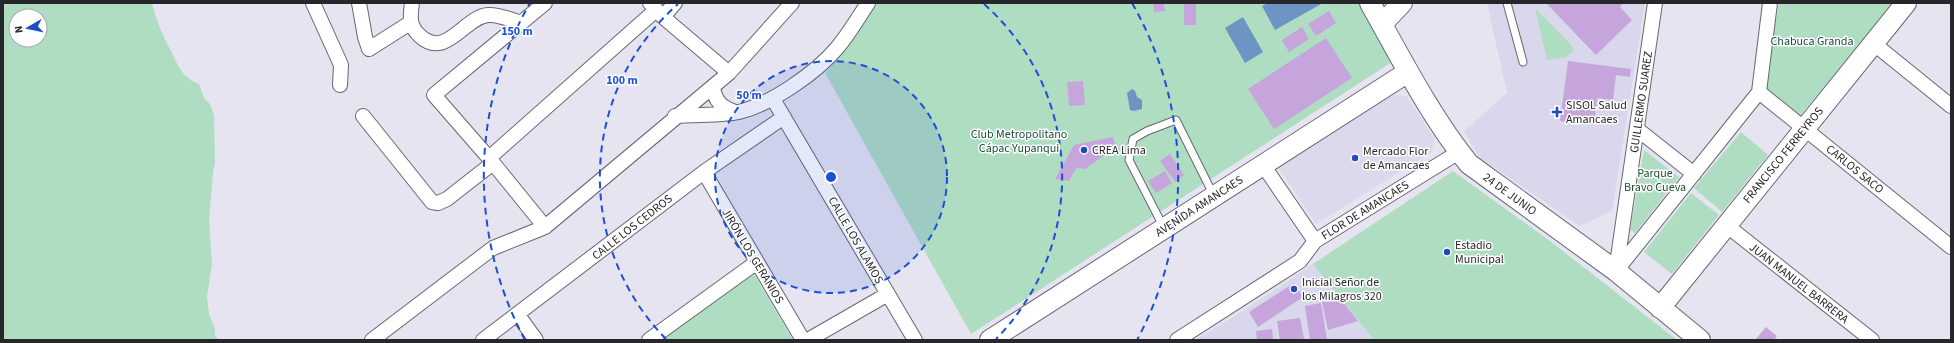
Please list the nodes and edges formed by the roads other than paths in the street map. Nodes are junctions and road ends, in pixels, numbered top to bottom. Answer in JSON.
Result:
{"nodes":[{"id":1,"x":313,"y":3,"type":"edge"},
{"id":2,"x":359,"y":3,"type":"edge"},
{"id":3,"x":412,"y":3,"type":"edge"},
{"id":4,"x":546,"y":3,"type":"edge"},
{"id":5,"x":675,"y":3,"type":"edge"},
{"id":6,"x":792,"y":3,"type":"edge"},
{"id":7,"x":868,"y":3,"type":"edge"},
{"id":8,"x":1370,"y":3,"type":"edge"},
{"id":9,"x":1402,"y":3,"type":"edge"},
{"id":10,"x":1507,"y":3,"type":"edge"},
{"id":11,"x":1655,"y":3,"type":"edge"},
{"id":12,"x":1770,"y":3,"type":"edge"},
{"id":13,"x":1906,"y":3,"type":"edge"},
{"id":14,"x":656,"y":10,"type":"edge"},
{"id":15,"x":410,"y":23,"type":"junction"},
{"id":16,"x":521,"y":23,"type":"junction"},
{"id":17,"x":1382,"y":24,"type":"junction"},
{"id":18,"x":1873,"y":43,"type":"junction"},
{"id":19,"x":1523,"y":62,"type":"dead end"},
{"id":20,"x":1408,"y":72,"type":"junction"},
{"id":21,"x":729,"y":73,"type":"junction"},
{"id":22,"x":340,"y":85,"type":"dead end"},
{"id":23,"x":712,"y":87,"type":"junction"},
{"id":24,"x":1759,"y":92,"type":"junction"},
{"id":25,"x":773,"y":99,"type":"junction"},
{"id":26,"x":1951,"y":106,"type":"edge"},
{"id":27,"x":737,"y":112,"type":"junction"},
{"id":28,"x":363,"y":116,"type":"dead end"},
{"id":29,"x":675,"y":116,"type":"junction"},
{"id":30,"x":784,"y":117,"type":"junction"},
{"id":31,"x":1805,"y":128,"type":"junction"},
{"id":32,"x":1637,"y":129,"type":"junction"},
{"id":33,"x":1459,"y":152,"type":"junction"},
{"id":34,"x":491,"y":161,"type":"junction"},
{"id":35,"x":1263,"y":165,"type":"junction"},
{"id":36,"x":704,"y":172,"type":"junction"},
{"id":37,"x":1694,"y":174,"type":"junction"},
{"id":38,"x":1214,"y":196,"type":"junction"},
{"id":39,"x":1726,"y":225,"type":"junction"},
{"id":40,"x":545,"y":227,"type":"junction"},
{"id":41,"x":1164,"y":228,"type":"junction"},
{"id":42,"x":1314,"y":241,"type":"junction"},
{"id":43,"x":1951,"y":247,"type":"edge"},
{"id":44,"x":757,"y":262,"type":"junction"},
{"id":45,"x":1616,"y":271,"type":"junction"},
{"id":46,"x":888,"y":294,"type":"junction"},
{"id":47,"x":1660,"y":308,"type":"junction"},
{"id":48,"x":518,"y":314,"type":"junction"},
{"id":49,"x":655,"y":338,"type":"edge"},
{"id":50,"x":372,"y":340,"type":"edge"},
{"id":51,"x":483,"y":340,"type":"edge"},
{"id":52,"x":536,"y":340,"type":"edge"},
{"id":53,"x":803,"y":340,"type":"edge"},
{"id":54,"x":808,"y":340,"type":"edge"},
{"id":55,"x":915,"y":340,"type":"edge"},
{"id":56,"x":990,"y":340,"type":"edge"},
{"id":57,"x":1177,"y":340,"type":"edge"},
{"id":58,"x":1700,"y":340,"type":"edge"},
{"id":59,"x":1872,"y":340,"type":"edge"}],
"edges":[{"from":1,"to":22,"type":"street"},
{"from":2,"to":15,"type":"street"},
{"from":3,"to":15,"type":"street"},
{"from":4,"to":16,"type":"street"},
{"from":5,"to":14,"type":"street"},
{"from":6,"to":21,"type":"street"},
{"from":7,"to":25,"type":"street"},
{"from":8,"to":17,"type":"street","name":"24 DE JUNIO"},
{"from":9,"to":17,"type":"street"},
{"from":10,"to":19,"type":"lane"},
{"from":11,"to":32,"type":"street","name":"GUILLERMO SUAREZ"},
{"from":12,"to":24,"type":"street"},
{"from":13,"to":18,"type":"street","name":"FRANCISCO FERREYROS"},
{"from":14,"to":21,"type":"street"},
{"from":14,"to":34,"type":"street"},
{"from":15,"to":16,"type":"street"},
{"from":16,"to":34,"type":"street"},
{"from":17,"to":20,"type":"street","name":"24 DE JUNIO"},
{"from":18,"to":26,"type":"street"},
{"from":18,"to":31,"type":"street","name":"FRANCISCO FERREYROS"},
{"from":20,"to":33,"type":"street","name":"24 DE JUNIO"},
{"from":20,"to":35,"type":"street","name":"AVENIDA AMANCAES"},
{"from":21,"to":23,"type":"street"},
{"from":23,"to":27,"type":"street"},
{"from":23,"to":29,"type":"street"},
{"from":24,"to":31,"type":"street","name":"CARLOS SACO"},
{"from":24,"to":37,"type":"street"},
{"from":25,"to":27,"type":"street"},
{"from":25,"to":30,"type":"street","name":"CALLE LOS ALAMOS"},
{"from":27,"to":29,"type":"street"},
{"from":28,"to":34,"type":"street"},
{"from":29,"to":40,"type":"street"},
{"from":30,"to":36,"type":"street","name":"CALLE LOS CEDROS"},
{"from":30,"to":46,"type":"street","name":"CALLE LOS ALAMOS"},
{"from":31,"to":39,"type":"street","name":"FRANCISCO FERREYROS"},
{"from":31,"to":43,"type":"street","name":"CARLOS SACO"},
{"from":32,"to":37,"type":"street"},
{"from":32,"to":45,"type":"street","name":"GUILLERMO SUAREZ"},
{"from":33,"to":42,"type":"street","name":"FLOR DE AMANCAES"},
{"from":33,"to":45,"type":"street","name":"24 DE JUNIO"},
{"from":34,"to":40,"type":"street"},
{"from":35,"to":38,"type":"street","name":"AVENIDA AMANCAES"},
{"from":35,"to":42,"type":"street"},
{"from":36,"to":44,"type":"street","name":"JIRÓN LOS GERANIOS"},
{"from":36,"to":48,"type":"street","name":"CALLE LOS CEDROS"},
{"from":37,"to":45,"type":"street"},
{"from":38,"to":41,"type":"street","name":"AVENIDA AMANCAES"},
{"from":38,"to":41,"type":"lane"},
{"from":39,"to":47,"type":"street","name":"FRANCISCO FERREYROS"},
{"from":39,"to":59,"type":"street","name":"JUAN MANUEL BARRERA"},
{"from":40,"to":50,"type":"street"},
{"from":41,"to":56,"type":"street","name":"AVENIDA AMANCAES"},
{"from":42,"to":57,"type":"street","name":"FLOR DE AMANCAES"},
{"from":44,"to":49,"type":"street"},
{"from":44,"to":53,"type":"street","name":"JIRÓN LOS GERANIOS"},
{"from":45,"to":47,"type":"street","name":"24 DE JUNIO"},
{"from":46,"to":54,"type":"street"},
{"from":46,"to":55,"type":"street","name":"CALLE LOS ALAMOS"},
{"from":47,"to":58,"type":"street","name":"24 DE JUNIO"},
{"from":48,"to":51,"type":"street","name":"CALLE LOS CEDROS"},
{"from":48,"to":52,"type":"street"}]}
